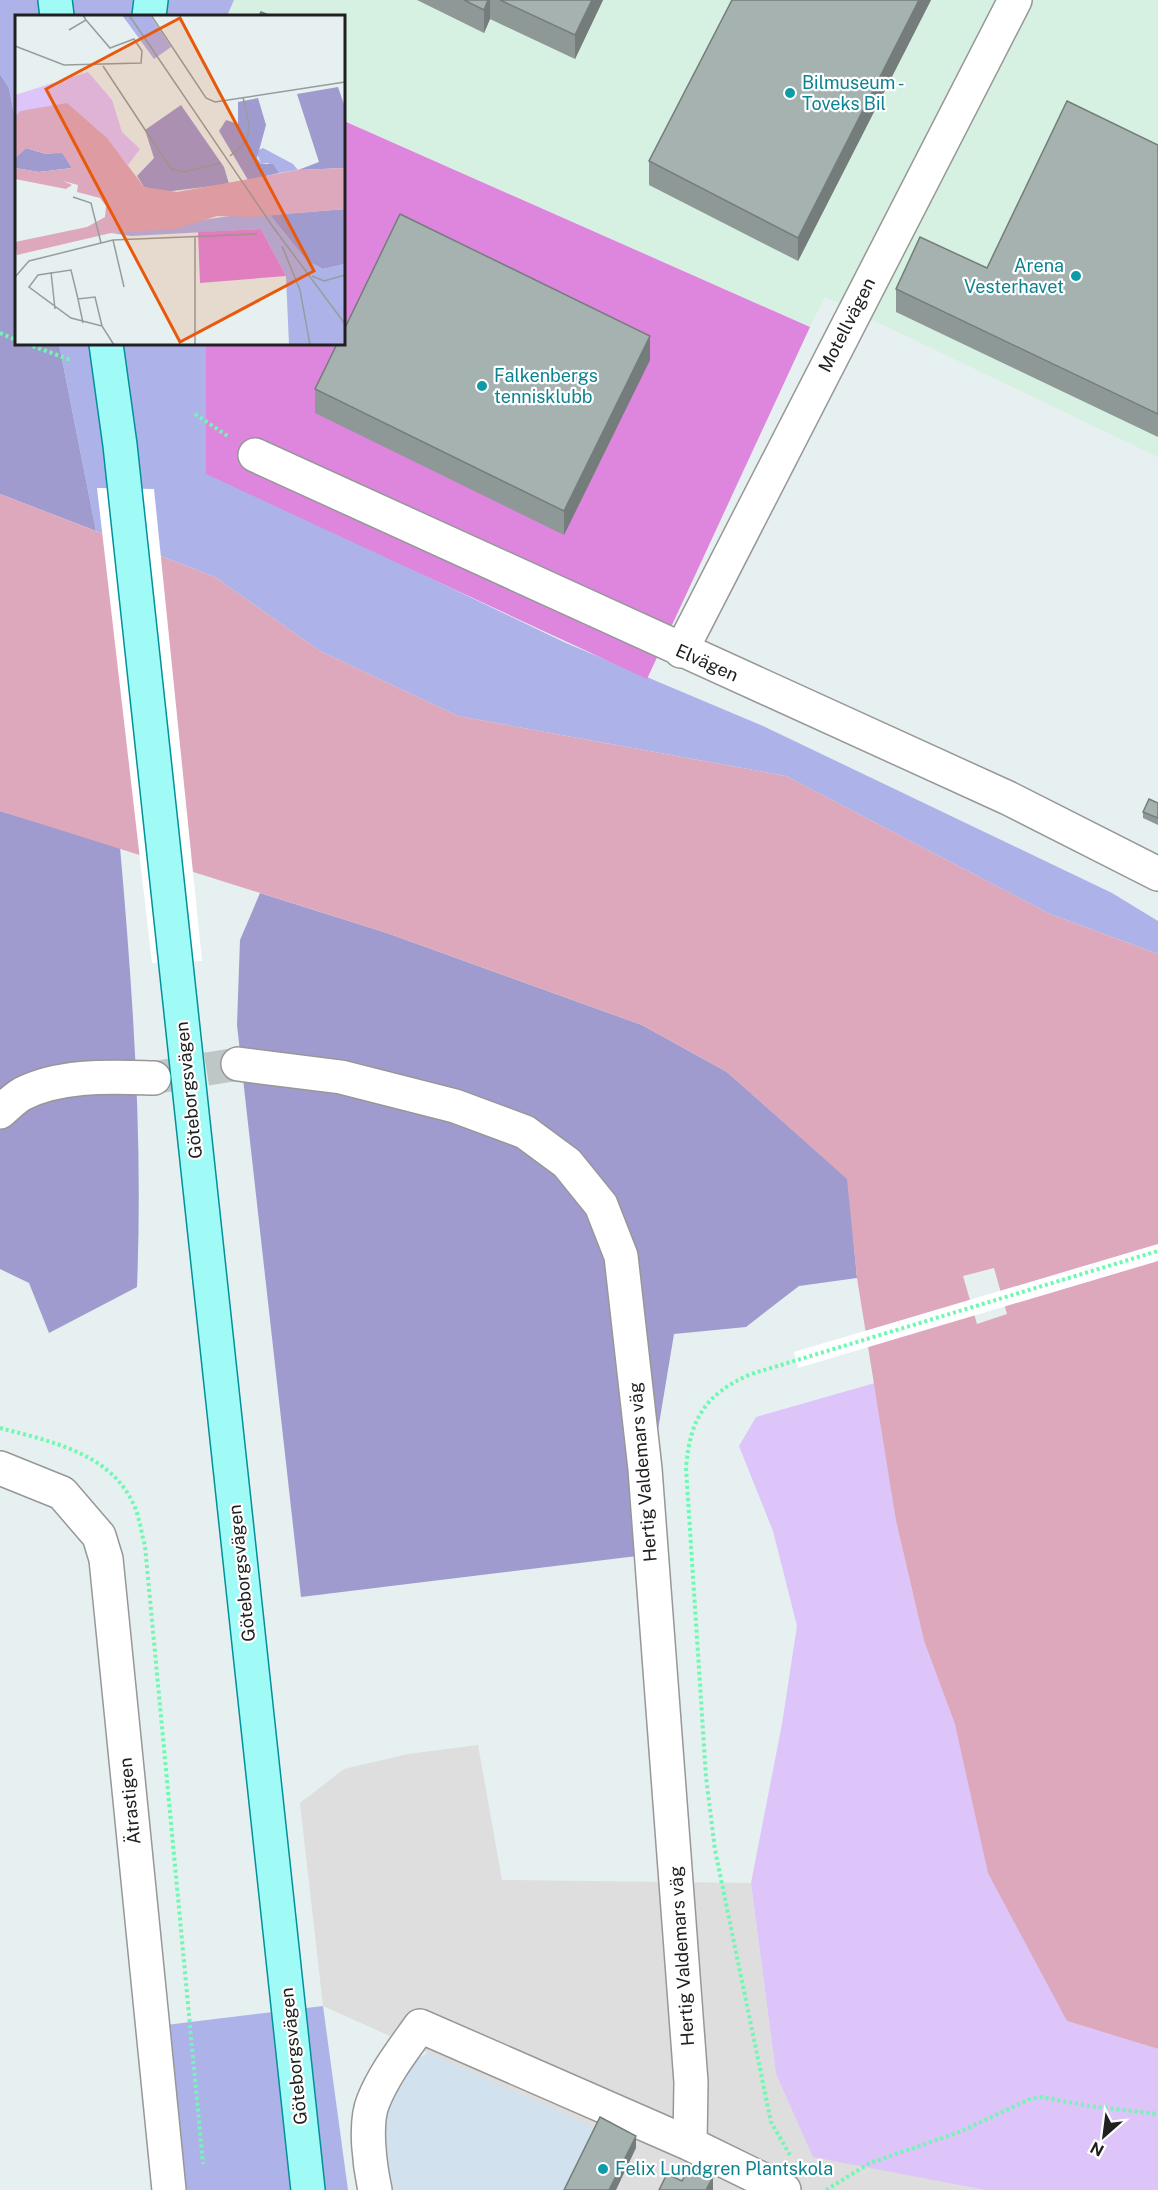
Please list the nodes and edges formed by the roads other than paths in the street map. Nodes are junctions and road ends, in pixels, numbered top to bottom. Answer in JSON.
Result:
{"nodes":[{"id":1,"x":40,"y":0,"type":"edge"},
{"id":2,"x":55,"y":0,"type":"edge"},
{"id":3,"x":151,"y":0,"type":"edge"},
{"id":4,"x":1015,"y":0,"type":"edge"},
{"id":5,"x":42,"y":15,"type":"edge"},
{"id":6,"x":57,"y":15,"type":"edge"},
{"id":7,"x":148,"y":15,"type":"edge"},
{"id":8,"x":105,"y":345,"type":"edge"},
{"id":9,"x":123,"y":345,"type":"edge"},
{"id":10,"x":120,"y":446,"type":"junction"},
{"id":11,"x":255,"y":455,"type":"road end"},
{"id":12,"x":681,"y":651,"type":"junction"},
{"id":13,"x":1158,"y":874,"type":"edge"},
{"id":14,"x":238,"y":1064,"type":"tunnel mouth"},
{"id":15,"x":154,"y":1078,"type":"tunnel mouth"},
{"id":16,"x":0,"y":1112,"type":"edge"},
{"id":17,"x":0,"y":1468,"type":"edge"},
{"id":18,"x":690,"y":2144,"type":"junction"},
{"id":19,"x":788,"y":2176,"type":"edge"},
{"id":20,"x":170,"y":2190,"type":"edge"},
{"id":21,"x":308,"y":2190,"type":"edge"},
{"id":22,"x":375,"y":2190,"type":"edge"}],
"edges":[{"from":1,"to":5,"type":"main road"},
{"from":2,"to":6,"type":"main road"},
{"from":3,"to":7,"type":"main road"},
{"from":4,"to":12,"type":"street","name":"Motellvägen"},
{"from":8,"to":10,"type":"main road"},
{"from":9,"to":10,"type":"main road"},
{"from":10,"to":21,"type":"main road","name":"Göteborgsvägen"},
{"from":11,"to":12,"type":"street","name":"Elvägen"},
{"from":12,"to":13,"type":"street","name":"Elvägen"},
{"from":14,"to":18,"type":"street","name":"Hertig Valdemars väg"},
{"from":15,"to":16,"type":"street"},
{"from":17,"to":20,"type":"street","name":"Ätrastigen"},
{"from":18,"to":19,"type":"street"},
{"from":18,"to":22,"type":"street"}]}
